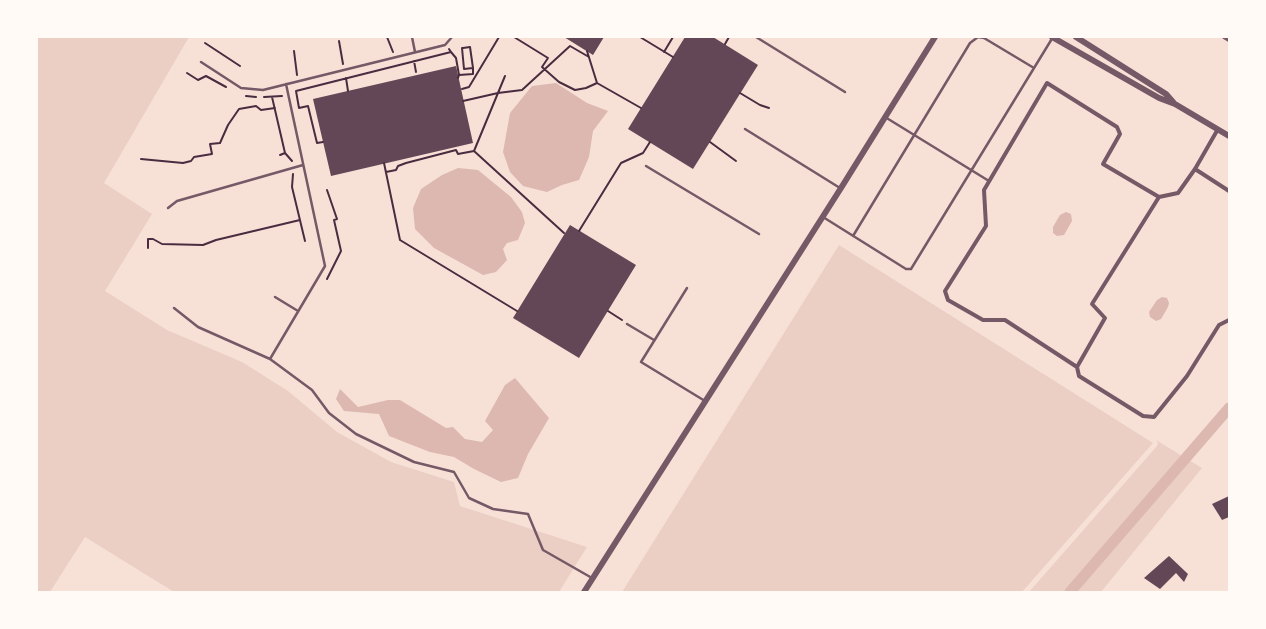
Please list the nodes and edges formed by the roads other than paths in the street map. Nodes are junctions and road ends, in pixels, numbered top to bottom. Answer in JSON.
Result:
{"nodes":[{"id":1,"x":412,"y":37,"type":"edge"},
{"id":2,"x":452,"y":37,"type":"edge"},
{"id":3,"x":756,"y":37,"type":"edge"},
{"id":4,"x":935,"y":37,"type":"edge"},
{"id":5,"x":1053,"y":37,"type":"edge"},
{"id":6,"x":1076,"y":37,"type":"edge"},
{"id":7,"x":1224,"y":37,"type":"edge"},
{"id":8,"x":1229,"y":40,"type":"edge"},
{"id":9,"x":416,"y":52,"type":"junction"},
{"id":10,"x":201,"y":62,"type":"dead end"},
{"id":11,"x":1034,"y":68,"type":"junction"},
{"id":12,"x":286,"y":84,"type":"junction"},
{"id":13,"x":845,"y":92,"type":"dead end"},
{"id":14,"x":1175,"y":104,"type":"junction"},
{"id":15,"x":885,"y":117,"type":"junction"},
{"id":16,"x":745,"y":129,"type":"dead end"},
{"id":17,"x":1218,"y":129,"type":"junction"},
{"id":18,"x":914,"y":135,"type":"junction"},
{"id":19,"x":1229,"y":136,"type":"edge"},
{"id":20,"x":303,"y":165,"type":"junction"},
{"id":21,"x":646,"y":166,"type":"dead end"},
{"id":22,"x":1195,"y":169,"type":"junction"},
{"id":23,"x":972,"y":171,"type":"junction"},
{"id":24,"x":989,"y":181,"type":"junction"},
{"id":25,"x":841,"y":188,"type":"junction"},
{"id":26,"x":1229,"y":191,"type":"edge"},
{"id":27,"x":1159,"y":197,"type":"junction"},
{"id":28,"x":168,"y":208,"type":"dead end"},
{"id":29,"x":822,"y":217,"type":"junction"},
{"id":30,"x":759,"y":234,"type":"dead end"},
{"id":31,"x":853,"y":236,"type":"junction"},
{"id":32,"x":687,"y":288,"type":"dead end"},
{"id":33,"x":275,"y":297,"type":"dead end"},
{"id":34,"x":174,"y":308,"type":"dead end"},
{"id":35,"x":298,"y":311,"type":"junction"},
{"id":36,"x":1229,"y":320,"type":"edge"},
{"id":37,"x":628,"y":324,"type":"road end"},
{"id":38,"x":654,"y":340,"type":"junction"},
{"id":39,"x":270,"y":358,"type":"junction"},
{"id":40,"x":1077,"y":367,"type":"junction"},
{"id":41,"x":705,"y":402,"type":"junction"},
{"id":42,"x":593,"y":578,"type":"junction"},
{"id":43,"x":584,"y":592,"type":"edge"}],
"edges":[{"from":1,"to":9,"type":"lane"},
{"from":2,"to":9,"type":"lane"},
{"from":3,"to":13,"type":"lane"},
{"from":4,"to":15,"type":"street"},
{"from":5,"to":11,"type":"lane"},
{"from":5,"to":14,"type":"street"},
{"from":6,"to":14,"type":"street"},
{"from":7,"to":8,"type":"street"},
{"from":9,"to":12,"type":"lane"},
{"from":10,"to":12,"type":"lane"},
{"from":11,"to":18,"type":"lane"},
{"from":11,"to":23,"type":"lane"},
{"from":12,"to":20,"type":"lane"},
{"from":14,"to":17,"type":"street"},
{"from":15,"to":18,"type":"lane"},
{"from":15,"to":25,"type":"street"},
{"from":16,"to":25,"type":"lane"},
{"from":17,"to":19,"type":"street"},
{"from":17,"to":22,"type":"street"},
{"from":18,"to":23,"type":"lane"},
{"from":18,"to":31,"type":"lane"},
{"from":20,"to":28,"type":"lane"},
{"from":20,"to":35,"type":"lane"},
{"from":21,"to":30,"type":"lane"},
{"from":22,"to":26,"type":"street"},
{"from":22,"to":27,"type":"street"},
{"from":23,"to":24,"type":"lane"},
{"from":23,"to":31,"type":"lane"},
{"from":24,"to":27,"type":"street"},
{"from":24,"to":40,"type":"street"},
{"from":25,"to":29,"type":"street"},
{"from":27,"to":40,"type":"street"},
{"from":29,"to":31,"type":"lane"},
{"from":29,"to":41,"type":"street"},
{"from":32,"to":38,"type":"lane"},
{"from":33,"to":35,"type":"lane"},
{"from":34,"to":39,"type":"lane"},
{"from":35,"to":39,"type":"lane"},
{"from":36,"to":40,"type":"street"},
{"from":37,"to":38,"type":"lane"},
{"from":38,"to":41,"type":"lane"},
{"from":39,"to":42,"type":"lane"},
{"from":41,"to":42,"type":"street"},
{"from":42,"to":43,"type":"street"}]}
